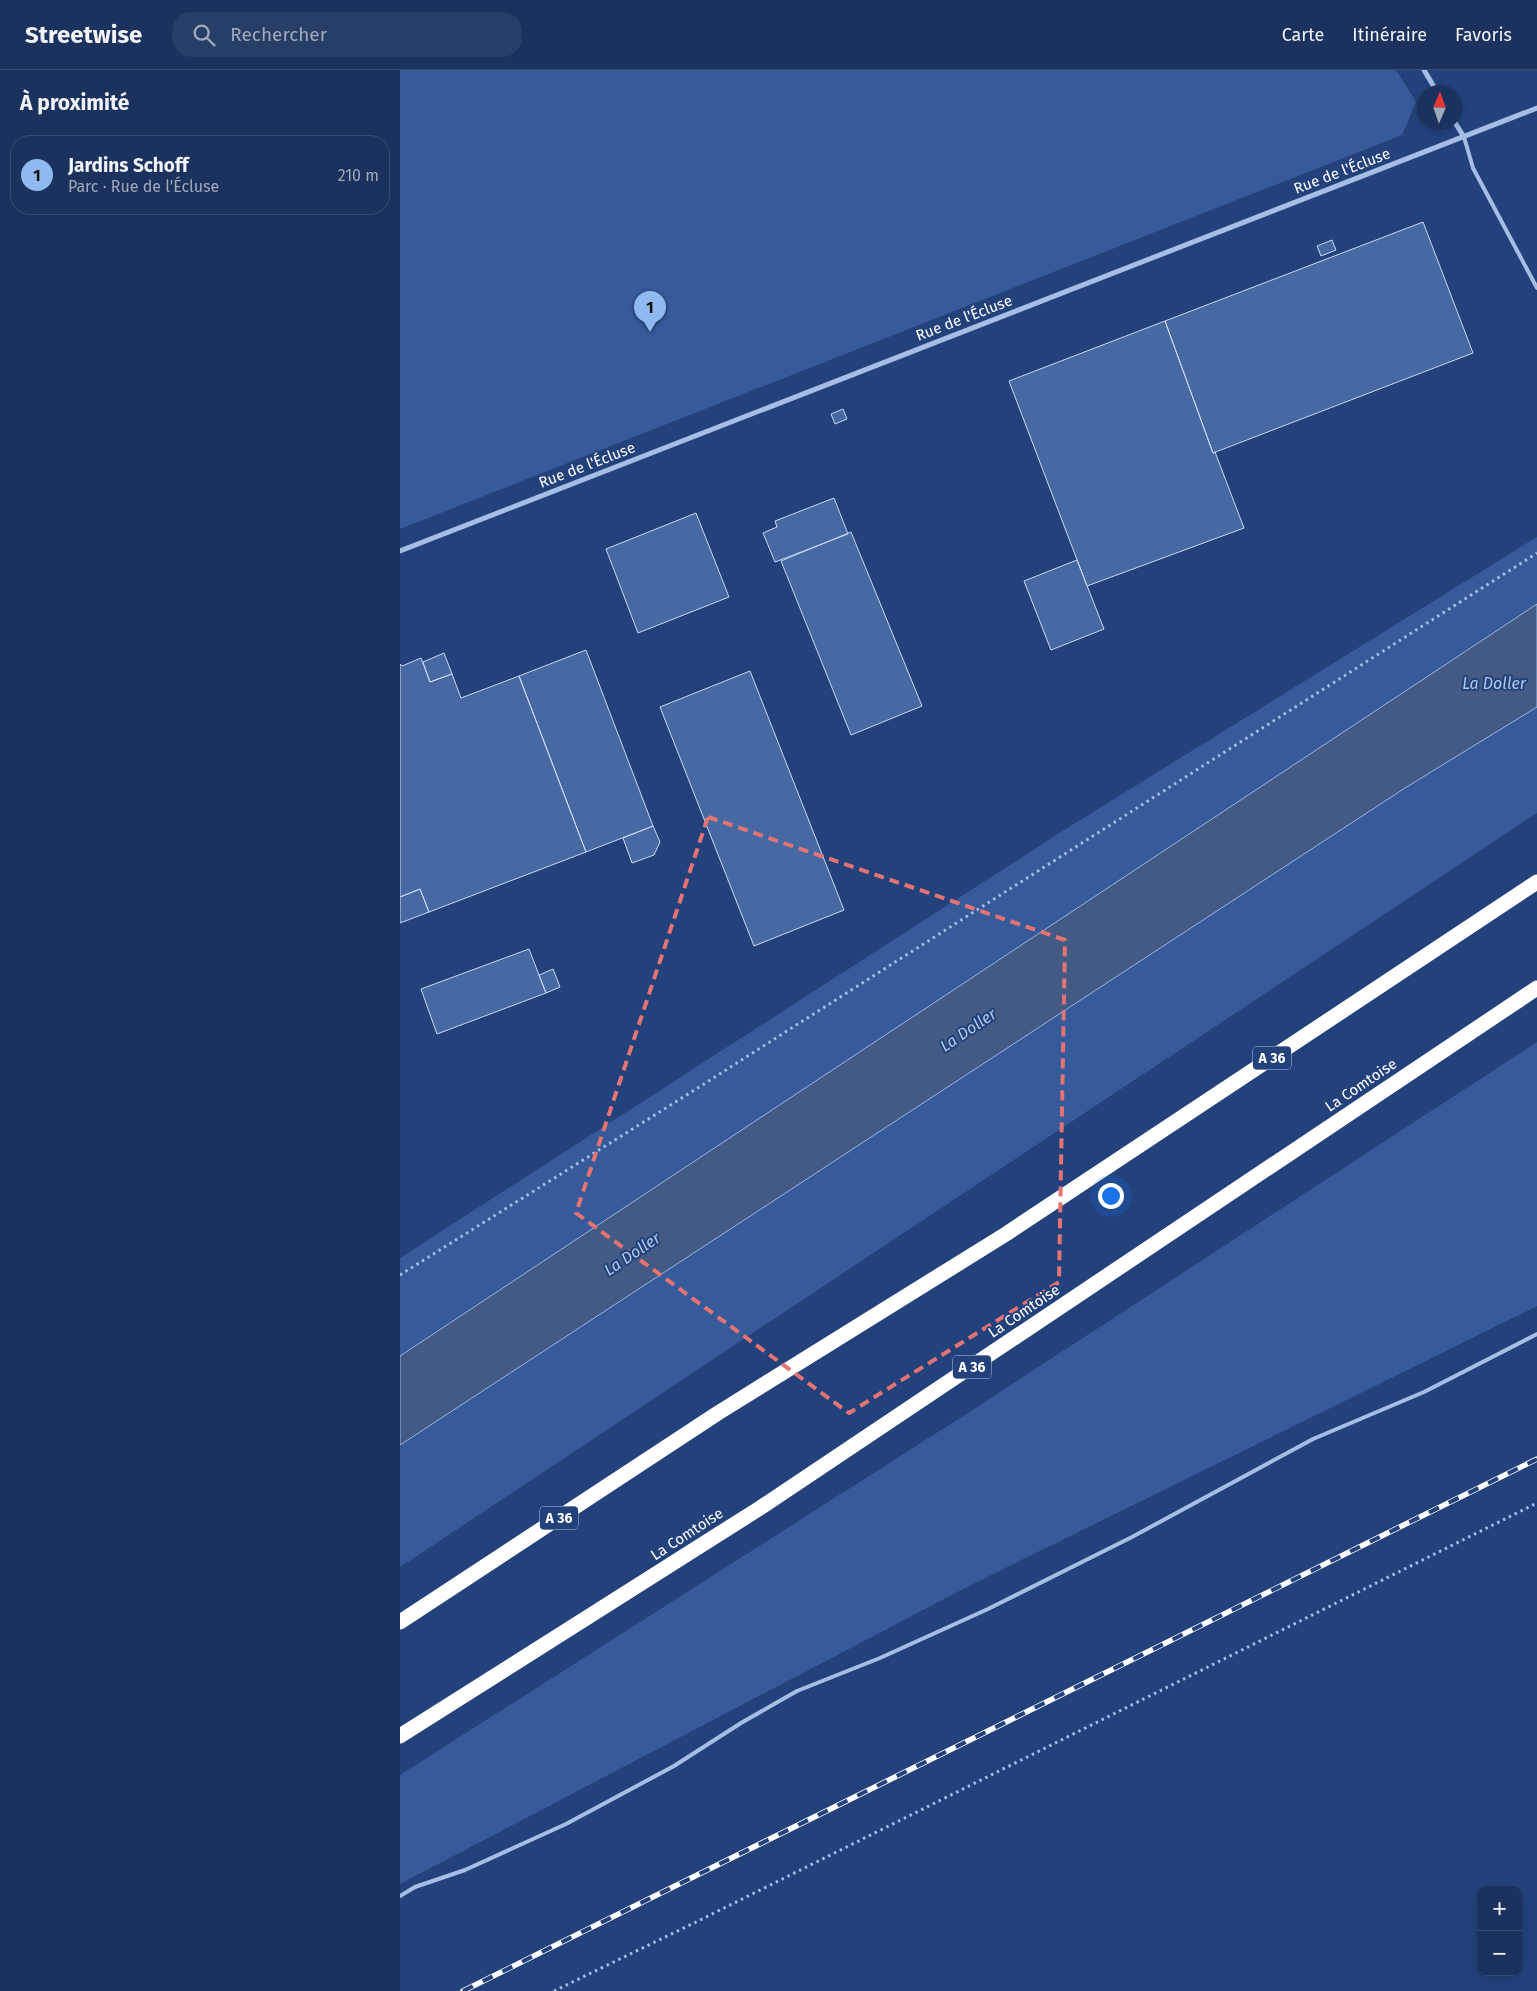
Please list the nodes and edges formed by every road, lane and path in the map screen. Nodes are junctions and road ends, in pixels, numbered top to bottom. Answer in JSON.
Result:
{"nodes":[{"id":1,"x":1424,"y":70,"type":"edge"},
{"id":2,"x":1433,"y":85,"type":"edge"},
{"id":3,"x":1537,"y":108,"type":"edge"},
{"id":4,"x":1460,"y":130,"type":"edge"},
{"id":5,"x":1464,"y":137,"type":"junction"},
{"id":6,"x":1537,"y":288,"type":"edge"},
{"id":7,"x":400,"y":551,"type":"edge"},
{"id":8,"x":1537,"y":553,"type":"edge"},
{"id":9,"x":1537,"y":882,"type":"edge"},
{"id":10,"x":1537,"y":988,"type":"edge"},
{"id":11,"x":400,"y":1275,"type":"edge"},
{"id":12,"x":1537,"y":1334,"type":"edge"},
{"id":13,"x":1537,"y":1503,"type":"edge"},
{"id":14,"x":400,"y":1622,"type":"edge"},
{"id":15,"x":400,"y":1736,"type":"edge"},
{"id":16,"x":400,"y":1896,"type":"edge"},
{"id":17,"x":554,"y":1991,"type":"edge"}],
"edges":[{"from":1,"to":2,"type":"street"},
{"from":3,"to":5,"type":"street","name":"Rue de l'Écluse"},
{"from":4,"to":5,"type":"street"},
{"from":5,"to":6,"type":"lane"},
{"from":5,"to":7,"type":"street","name":"Rue de l'Écluse"},
{"from":8,"to":11,"type":"path"},
{"from":9,"to":14,"type":"highway","number":"A 36"},
{"from":10,"to":15,"type":"highway","name":"La Comtoise","number":"A 36"},
{"from":12,"to":16,"type":"lane"},
{"from":13,"to":17,"type":"path"}]}
